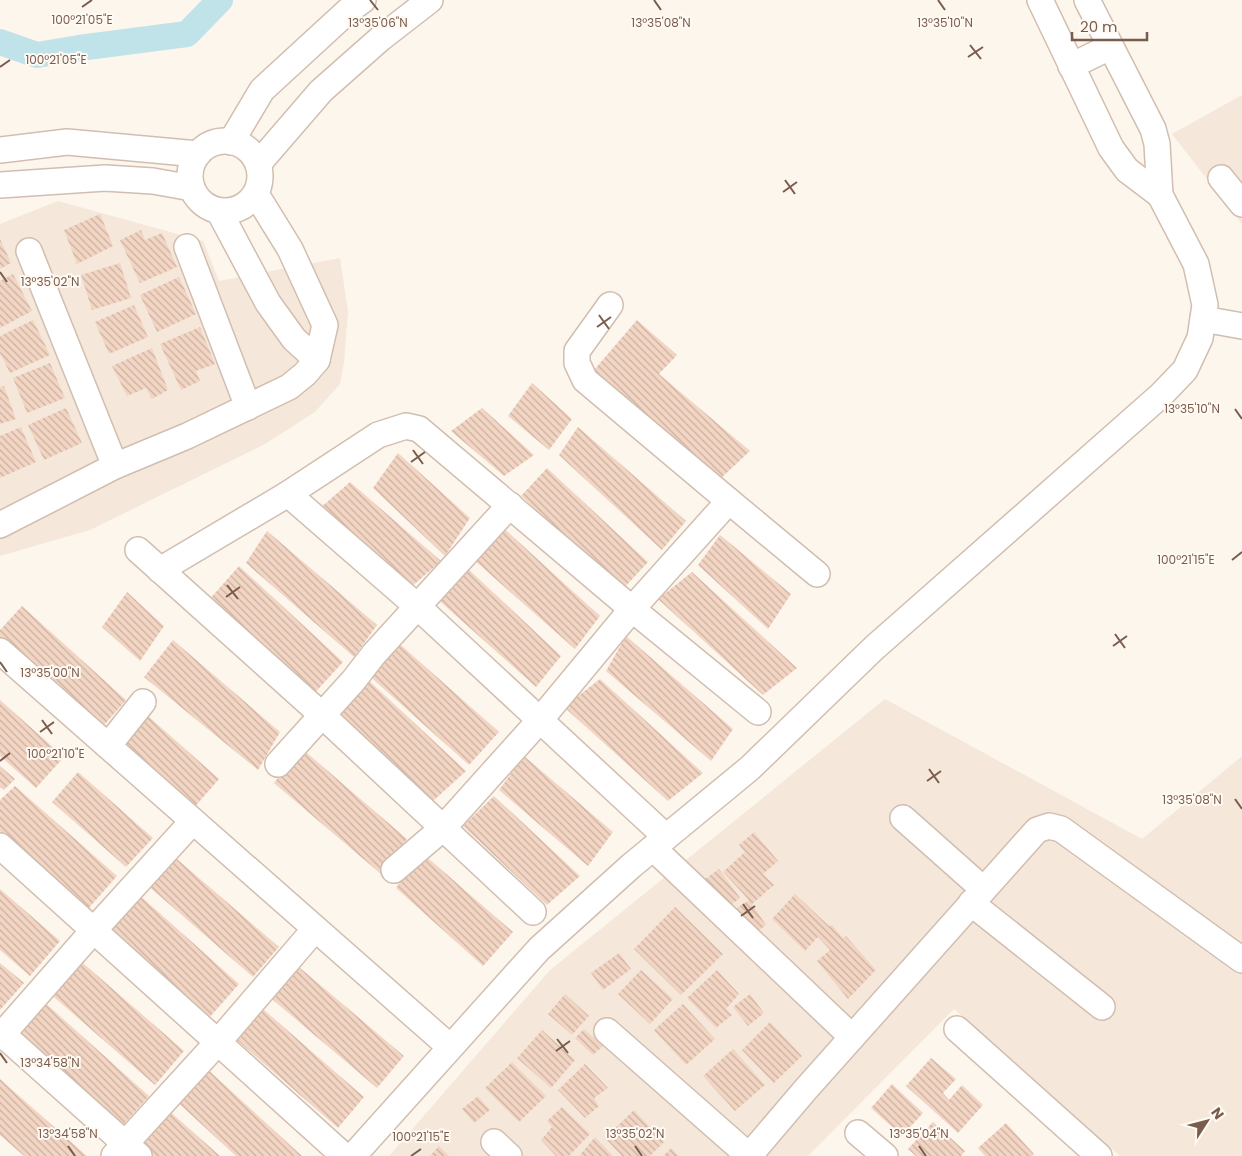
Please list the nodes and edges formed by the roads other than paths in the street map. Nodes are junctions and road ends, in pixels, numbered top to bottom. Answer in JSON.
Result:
{"nodes":[{"id":1,"x":363,"y":0,"type":"edge"},
{"id":2,"x":430,"y":0,"type":"edge"},
{"id":3,"x":1040,"y":0,"type":"edge"},
{"id":4,"x":1087,"y":0,"type":"edge"},
{"id":5,"x":1110,"y":47,"type":"junction"},
{"id":6,"x":1071,"y":66,"type":"junction"},
{"id":7,"x":231,"y":142,"type":"junction"},
{"id":8,"x":0,"y":150,"type":"edge"},
{"id":9,"x":198,"y":154,"type":"junction"},
{"id":10,"x":258,"y":164,"type":"junction"},
{"id":11,"x":1222,"y":178,"type":"dead end"},
{"id":12,"x":0,"y":185,"type":"edge"},
{"id":13,"x":192,"y":188,"type":"junction"},
{"id":14,"x":256,"y":194,"type":"junction"},
{"id":15,"x":1160,"y":195,"type":"junction"},
{"id":16,"x":1242,"y":204,"type":"edge"},
{"id":17,"x":219,"y":211,"type":"junction"},
{"id":18,"x":187,"y":247,"type":"dead end"},
{"id":19,"x":29,"y":252,"type":"dead end"},
{"id":20,"x":610,"y":305,"type":"dead end"},
{"id":21,"x":1203,"y":319,"type":"junction"},
{"id":22,"x":1242,"y":326,"type":"edge"},
{"id":23,"x":317,"y":360,"type":"junction"},
{"id":24,"x":248,"y":408,"type":"junction"},
{"id":25,"x":115,"y":466,"type":"junction"},
{"id":26,"x":288,"y":494,"type":"junction"},
{"id":27,"x":729,"y":501,"type":"junction"},
{"id":28,"x":510,"y":505,"type":"junction"},
{"id":29,"x":0,"y":525,"type":"edge"},
{"id":30,"x":138,"y":550,"type":"dead end"},
{"id":31,"x":160,"y":570,"type":"junction"},
{"id":32,"x":817,"y":574,"type":"dead end"},
{"id":33,"x":418,"y":607,"type":"junction"},
{"id":34,"x":632,"y":609,"type":"junction"},
{"id":35,"x":0,"y":650,"type":"edge"},
{"id":36,"x":143,"y":702,"type":"dead end"},
{"id":37,"x":758,"y":712,"type":"dead end"},
{"id":38,"x":322,"y":715,"type":"junction"},
{"id":39,"x":540,"y":720,"type":"junction"},
{"id":40,"x":108,"y":746,"type":"junction"},
{"id":41,"x":278,"y":764,"type":"dead end"},
{"id":42,"x":903,"y":818,"type":"dead end"},
{"id":43,"x":193,"y":821,"type":"junction"},
{"id":44,"x":443,"y":828,"type":"junction"},
{"id":45,"x":660,"y":843,"type":"junction"},
{"id":46,"x":0,"y":846,"type":"edge"},
{"id":47,"x":394,"y":870,"type":"dead end"},
{"id":48,"x":977,"y":896,"type":"junction"},
{"id":49,"x":533,"y":912,"type":"dead end"},
{"id":50,"x":315,"y":928,"type":"junction"},
{"id":51,"x":93,"y":931,"type":"junction"},
{"id":52,"x":1242,"y":960,"type":"edge"},
{"id":53,"x":1102,"y":1007,"type":"dead end"},
{"id":54,"x":957,"y":1028,"type":"dead end"},
{"id":55,"x":607,"y":1031,"type":"dead end"},
{"id":56,"x":1,"y":1034,"type":"edge"},
{"id":57,"x":852,"y":1037,"type":"junction"},
{"id":58,"x":218,"y":1042,"type":"junction"},
{"id":59,"x":450,"y":1047,"type":"junction"},
{"id":60,"x":858,"y":1133,"type":"dead end"},
{"id":61,"x":126,"y":1152,"type":"edge"},
{"id":62,"x":344,"y":1156,"type":"edge"},
{"id":63,"x":354,"y":1156,"type":"edge"},
{"id":64,"x":749,"y":1156,"type":"edge"},
{"id":65,"x":885,"y":1156,"type":"edge"},
{"id":66,"x":1099,"y":1156,"type":"edge"}],
"edges":[{"from":1,"to":7,"type":"street"},
{"from":2,"to":10,"type":"street"},
{"from":3,"to":6,"type":"street"},
{"from":4,"to":5,"type":"street"},
{"from":5,"to":6,"type":"street"},
{"from":5,"to":15,"type":"street"},
{"from":6,"to":15,"type":"street"},
{"from":7,"to":9,"type":"street"},
{"from":7,"to":10,"type":"street"},
{"from":8,"to":9,"type":"street"},
{"from":9,"to":13,"type":"street"},
{"from":10,"to":14,"type":"street"},
{"from":11,"to":16,"type":"street"},
{"from":12,"to":13,"type":"street"},
{"from":13,"to":17,"type":"street"},
{"from":14,"to":17,"type":"street"},
{"from":14,"to":23,"type":"street"},
{"from":15,"to":21,"type":"street"},
{"from":17,"to":23,"type":"street"},
{"from":18,"to":24,"type":"street"},
{"from":19,"to":25,"type":"street"},
{"from":20,"to":27,"type":"street"},
{"from":21,"to":22,"type":"street"},
{"from":21,"to":45,"type":"street"},
{"from":23,"to":24,"type":"street"},
{"from":24,"to":25,"type":"street"},
{"from":25,"to":29,"type":"street"},
{"from":26,"to":28,"type":"street"},
{"from":26,"to":31,"type":"street"},
{"from":26,"to":33,"type":"street"},
{"from":27,"to":32,"type":"street"},
{"from":27,"to":34,"type":"street"},
{"from":28,"to":33,"type":"street"},
{"from":28,"to":34,"type":"street"},
{"from":30,"to":31,"type":"street"},
{"from":31,"to":38,"type":"street"},
{"from":33,"to":38,"type":"street"},
{"from":33,"to":39,"type":"street"},
{"from":34,"to":37,"type":"street"},
{"from":34,"to":39,"type":"street"},
{"from":35,"to":40,"type":"street"},
{"from":36,"to":40,"type":"street"},
{"from":38,"to":41,"type":"street"},
{"from":38,"to":44,"type":"street"},
{"from":39,"to":44,"type":"street"},
{"from":39,"to":45,"type":"street"},
{"from":40,"to":43,"type":"street"},
{"from":42,"to":48,"type":"street"},
{"from":43,"to":50,"type":"street"},
{"from":43,"to":51,"type":"street"},
{"from":44,"to":47,"type":"street"},
{"from":44,"to":49,"type":"street"},
{"from":45,"to":57,"type":"street"},
{"from":45,"to":59,"type":"street"},
{"from":46,"to":51,"type":"street"},
{"from":48,"to":52,"type":"street"},
{"from":48,"to":53,"type":"street"},
{"from":48,"to":57,"type":"street"},
{"from":50,"to":58,"type":"street"},
{"from":50,"to":59,"type":"street"},
{"from":51,"to":56,"type":"street"},
{"from":51,"to":58,"type":"street"},
{"from":54,"to":66,"type":"street"},
{"from":55,"to":64,"type":"street"},
{"from":56,"to":61,"type":"street"},
{"from":57,"to":64,"type":"street"},
{"from":58,"to":61,"type":"street"},
{"from":58,"to":62,"type":"street"},
{"from":59,"to":63,"type":"street"},
{"from":60,"to":65,"type":"street"}]}
